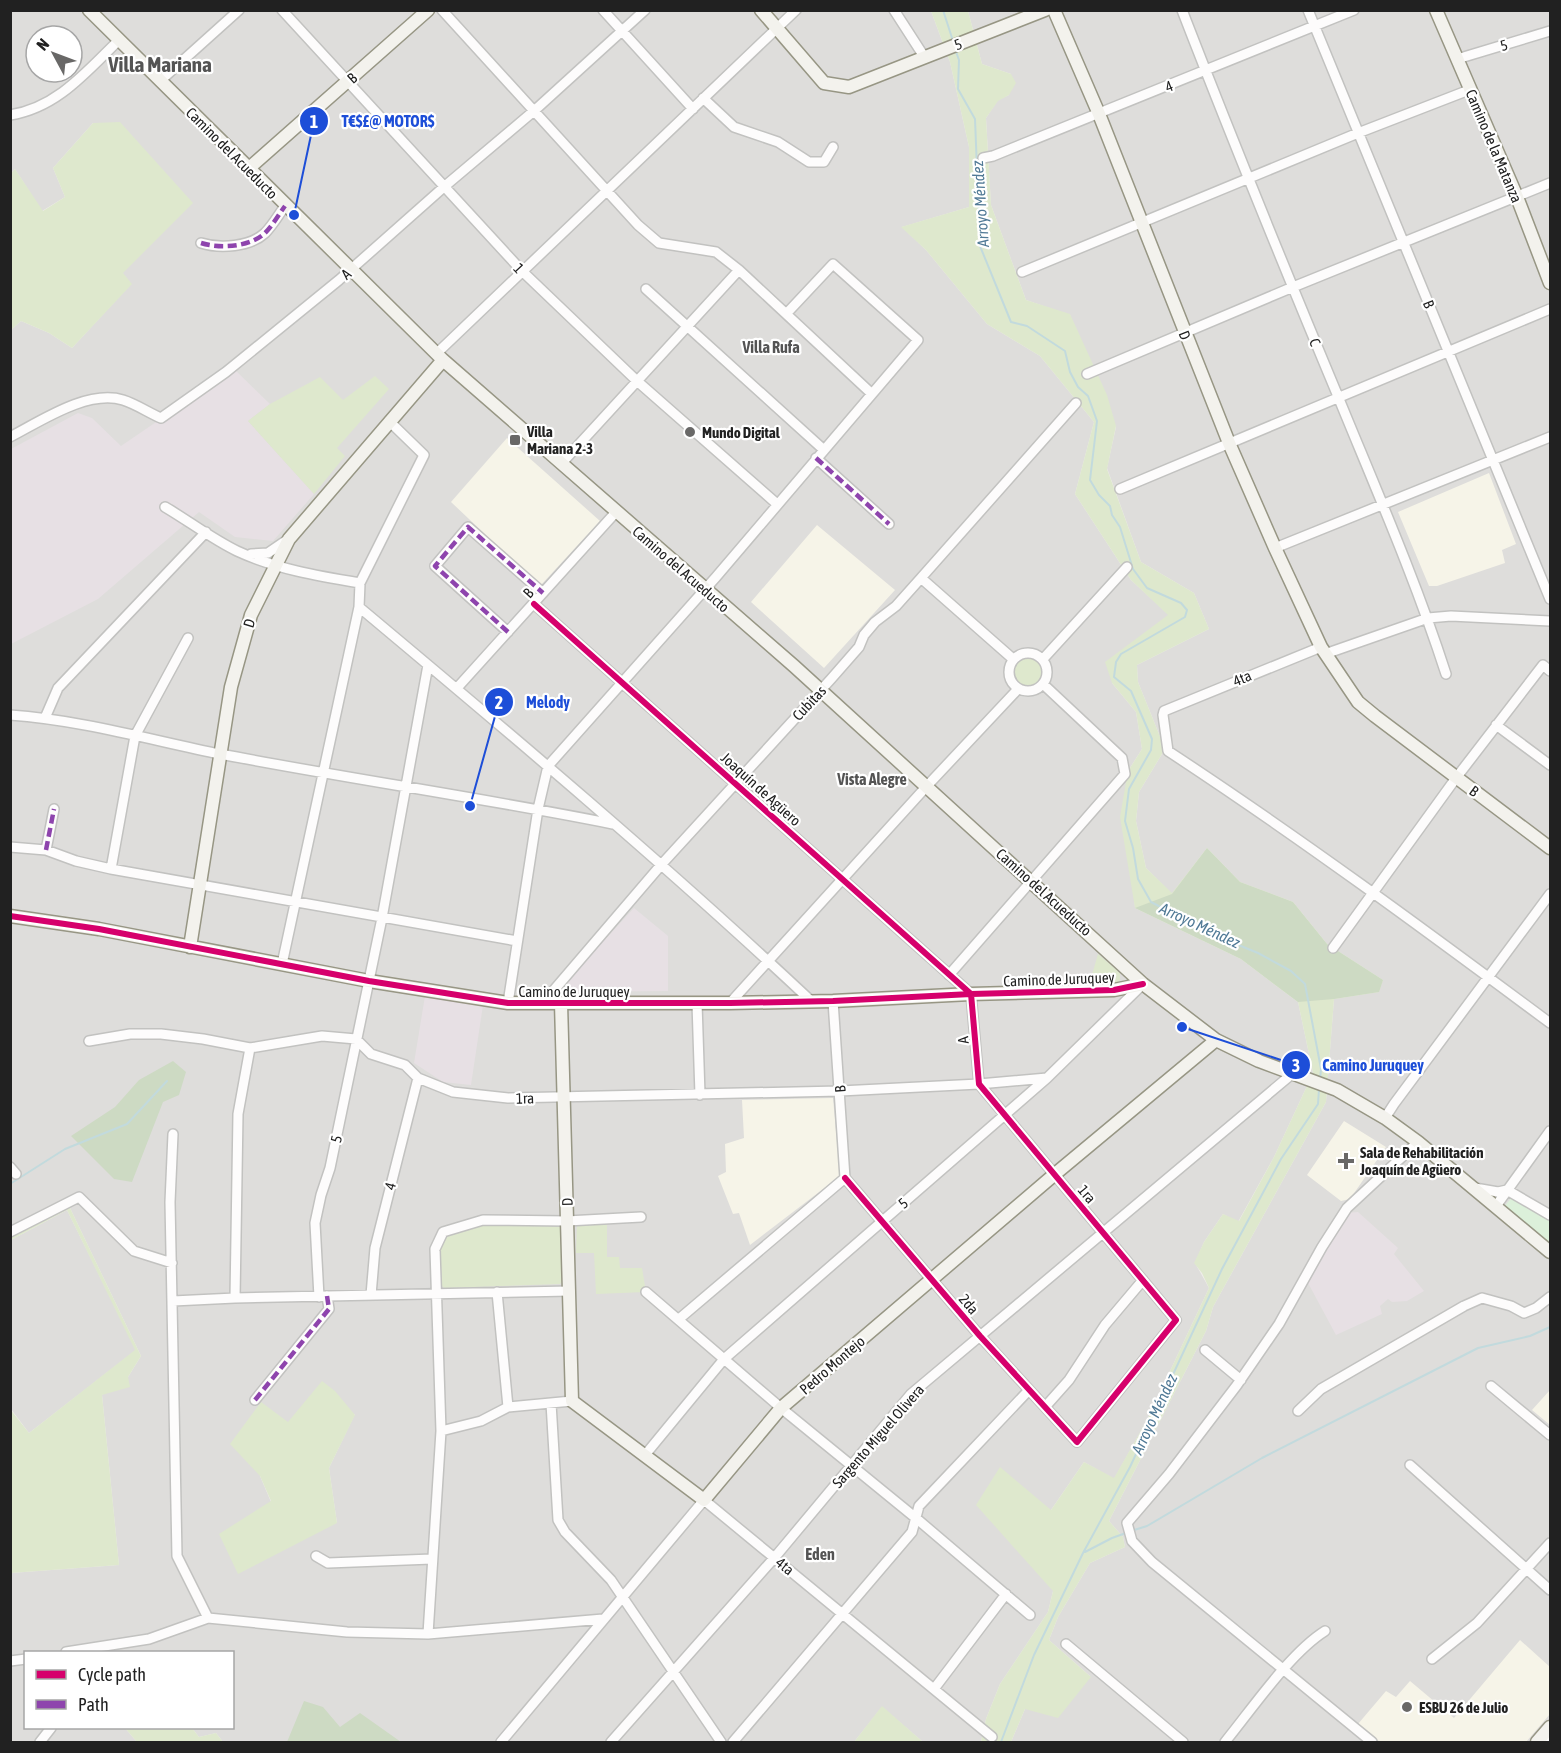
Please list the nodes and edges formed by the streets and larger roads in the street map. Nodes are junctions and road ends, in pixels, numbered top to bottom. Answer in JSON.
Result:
{"nodes":[{"id":1,"x":89,"y":10,"type":"edge"},
{"id":2,"x":239,"y":10,"type":"edge"},
{"id":3,"x":282,"y":10,"type":"edge"},
{"id":4,"x":428,"y":10,"type":"edge"},
{"id":5,"x":442,"y":10,"type":"edge"},
{"id":6,"x":603,"y":10,"type":"edge"},
{"id":7,"x":645,"y":10,"type":"edge"},
{"id":8,"x":761,"y":10,"type":"edge"},
{"id":9,"x":796,"y":10,"type":"edge"},
{"id":10,"x":894,"y":10,"type":"edge"},
{"id":11,"x":1045,"y":10,"type":"edge"},
{"id":12,"x":1054,"y":10,"type":"edge"},
{"id":13,"x":1182,"y":10,"type":"edge"},
{"id":14,"x":1308,"y":10,"type":"edge"},
{"id":15,"x":1354,"y":10,"type":"edge"},
{"id":16,"x":1436,"y":10,"type":"edge"},
{"id":17,"x":1314,"y":27,"type":"junction"},
{"id":18,"x":777,"y":29,"type":"junction"},
{"id":19,"x":622,"y":31,"type":"junction"},
{"id":20,"x":1551,"y":31,"type":"edge"},
{"id":21,"x":118,"y":40,"type":"junction"},
{"id":22,"x":925,"y":58,"type":"junction"},
{"id":23,"x":1458,"y":59,"type":"junction"},
{"id":24,"x":1206,"y":71,"type":"junction"},
{"id":25,"x":160,"y":81,"type":"junction"},
{"id":26,"x":347,"y":82,"type":"junction"},
{"id":27,"x":1469,"y":90,"type":"junction"},
{"id":28,"x":703,"y":98,"type":"junction"},
{"id":29,"x":693,"y":109,"type":"junction"},
{"id":30,"x":535,"y":110,"type":"junction"},
{"id":31,"x":1099,"y":114,"type":"junction"},
{"id":32,"x":10,"y":115,"type":"edge"},
{"id":33,"x":1358,"y":133,"type":"junction"},
{"id":34,"x":833,"y":147,"type":"dead end"},
{"id":35,"x":983,"y":158,"type":"dead end"},
{"id":36,"x":248,"y":170,"type":"junction"},
{"id":37,"x":1248,"y":179,"type":"junction"},
{"id":38,"x":1551,"y":183,"type":"edge"},
{"id":39,"x":445,"y":186,"type":"junction"},
{"id":40,"x":607,"y":190,"type":"junction"},
{"id":41,"x":1517,"y":197,"type":"junction"},
{"id":42,"x":285,"y":206,"type":"junction"},
{"id":43,"x":1142,"y":223,"type":"junction"},
{"id":44,"x":201,"y":243,"type":"dead end"},
{"id":45,"x":1404,"y":243,"type":"junction"},
{"id":46,"x":350,"y":270,"type":"junction"},
{"id":47,"x":739,"y":270,"type":"junction"},
{"id":48,"x":522,"y":271,"type":"junction"},
{"id":49,"x":1022,"y":272,"type":"dead end"},
{"id":50,"x":1551,"y":283,"type":"edge"},
{"id":51,"x":1293,"y":287,"type":"junction"},
{"id":52,"x":646,"y":289,"type":"dead end"},
{"id":53,"x":1551,"y":309,"type":"edge"},
{"id":54,"x":787,"y":313,"type":"junction"},
{"id":55,"x":688,"y":327,"type":"junction"},
{"id":56,"x":1184,"y":333,"type":"junction"},
{"id":57,"x":1449,"y":353,"type":"junction"},
{"id":58,"x":440,"y":357,"type":"junction"},
{"id":59,"x":1087,"y":374,"type":"dead end"},
{"id":60,"x":637,"y":381,"type":"junction"},
{"id":61,"x":872,"y":394,"type":"junction"},
{"id":62,"x":1338,"y":398,"type":"junction"},
{"id":63,"x":1076,"y":403,"type":"dead end"},
{"id":64,"x":389,"y":421,"type":"junction"},
{"id":65,"x":10,"y":437,"type":"edge"},
{"id":66,"x":1551,"y":437,"type":"edge"},
{"id":67,"x":1229,"y":443,"type":"junction"},
{"id":68,"x":824,"y":450,"type":"junction"},
{"id":69,"x":816,"y":459,"type":"junction"},
{"id":70,"x":1494,"y":460,"type":"junction"},
{"id":71,"x":561,"y":464,"type":"junction"},
{"id":72,"x":1120,"y":489,"type":"dead end"},
{"id":73,"x":777,"y":504,"type":"junction"},
{"id":74,"x":1383,"y":504,"type":"junction"},
{"id":75,"x":165,"y":507,"type":"dead end"},
{"id":76,"x":616,"y":513,"type":"junction"},
{"id":77,"x":890,"y":524,"type":"dead end"},
{"id":78,"x":206,"y":532,"type":"junction"},
{"id":79,"x":289,"y":539,"type":"junction"},
{"id":80,"x":1275,"y":548,"type":"junction"},
{"id":81,"x":236,"y":551,"type":"junction"},
{"id":82,"x":275,"y":566,"type":"junction"},
{"id":83,"x":1127,"y":567,"type":"dead end"},
{"id":84,"x":921,"y":578,"type":"junction"},
{"id":85,"x":360,"y":583,"type":"junction"},
{"id":86,"x":705,"y":589,"type":"junction"},
{"id":87,"x":543,"y":593,"type":"junction"},
{"id":88,"x":1551,"y":599,"type":"edge"},
{"id":89,"x":534,"y":604,"type":"junction"},
{"id":90,"x":359,"y":607,"type":"junction"},
{"id":91,"x":1428,"y":618,"type":"junction"},
{"id":92,"x":1551,"y":621,"type":"edge"},
{"id":93,"x":508,"y":632,"type":"junction"},
{"id":94,"x":188,"y":638,"type":"dead end"},
{"id":95,"x":1323,"y":651,"type":"junction"},
{"id":96,"x":1013,"y":659,"type":"junction"},
{"id":97,"x":1043,"y":659,"type":"junction"},
{"id":98,"x":428,"y":665,"type":"junction"},
{"id":99,"x":1547,"y":668,"type":"edge"},
{"id":100,"x":1446,"y":674,"type":"dead end"},
{"id":101,"x":622,"y":682,"type":"junction"},
{"id":102,"x":1043,"y":684,"type":"junction"},
{"id":103,"x":457,"y":688,"type":"junction"},
{"id":104,"x":1018,"y":689,"type":"junction"},
{"id":105,"x":821,"y":691,"type":"junction"},
{"id":106,"x":10,"y":716,"type":"edge"},
{"id":107,"x":45,"y":718,"type":"junction"},
{"id":108,"x":1496,"y":725,"type":"junction"},
{"id":109,"x":135,"y":736,"type":"junction"},
{"id":110,"x":220,"y":754,"type":"junction"},
{"id":111,"x":1551,"y":765,"type":"edge"},
{"id":112,"x":549,"y":766,"type":"junction"},
{"id":113,"x":324,"y":772,"type":"junction"},
{"id":114,"x":1456,"y":778,"type":"junction"},
{"id":115,"x":736,"y":782,"type":"junction"},
{"id":116,"x":406,"y":787,"type":"junction"},
{"id":117,"x":926,"y":787,"type":"junction"},
{"id":118,"x":54,"y":809,"type":"dead end"},
{"id":119,"x":538,"y":809,"type":"junction"},
{"id":120,"x":613,"y":824,"type":"junction"},
{"id":121,"x":10,"y":847,"type":"edge"},
{"id":122,"x":1551,"y":848,"type":"edge"},
{"id":123,"x":46,"y":850,"type":"junction"},
{"id":124,"x":661,"y":865,"type":"junction"},
{"id":125,"x":111,"y":869,"type":"junction"},
{"id":126,"x":843,"y":878,"type":"junction"},
{"id":127,"x":1032,"y":882,"type":"junction"},
{"id":128,"x":200,"y":885,"type":"junction"},
{"id":129,"x":1372,"y":893,"type":"junction"},
{"id":130,"x":1551,"y":894,"type":"edge"},
{"id":131,"x":295,"y":902,"type":"junction"},
{"id":132,"x":10,"y":916,"type":"edge"},
{"id":133,"x":382,"y":918,"type":"junction"},
{"id":134,"x":517,"y":941,"type":"junction"},
{"id":135,"x":190,"y":947,"type":"junction"},
{"id":136,"x":1332,"y":948,"type":"dead end"},
{"id":137,"x":768,"y":961,"type":"junction"},
{"id":138,"x":282,"y":963,"type":"junction"},
{"id":139,"x":949,"y":975,"type":"junction"},
{"id":140,"x":1489,"y":977,"type":"junction"},
{"id":141,"x":369,"y":981,"type":"junction"},
{"id":142,"x":1143,"y":984,"type":"junction"},
{"id":143,"x":971,"y":994,"type":"junction"},
{"id":144,"x":810,"y":1000,"type":"junction"},
{"id":145,"x":832,"y":1001,"type":"junction"},
{"id":146,"x":508,"y":1003,"type":"junction"},
{"id":147,"x":697,"y":1003,"type":"junction"},
{"id":148,"x":730,"y":1003,"type":"junction"},
{"id":149,"x":542,"y":1004,"type":"junction"},
{"id":150,"x":561,"y":1004,"type":"junction"},
{"id":151,"x":1551,"y":1023,"type":"edge"},
{"id":152,"x":356,"y":1039,"type":"junction"},
{"id":153,"x":1216,"y":1040,"type":"junction"},
{"id":154,"x":89,"y":1041,"type":"dead end"},
{"id":155,"x":250,"y":1048,"type":"junction"},
{"id":156,"x":1292,"y":1074,"type":"junction"},
{"id":157,"x":418,"y":1078,"type":"junction"},
{"id":158,"x":1047,"y":1078,"type":"junction"},
{"id":159,"x":979,"y":1084,"type":"junction"},
{"id":160,"x":840,"y":1091,"type":"junction"},
{"id":161,"x":700,"y":1095,"type":"junction"},
{"id":162,"x":563,"y":1097,"type":"junction"},
{"id":163,"x":1005,"y":1114,"type":"junction"},
{"id":164,"x":1385,"y":1118,"type":"junction"},
{"id":165,"x":1551,"y":1131,"type":"edge"},
{"id":166,"x":173,"y":1134,"type":"dead end"},
{"id":167,"x":1418,"y":1142,"type":"junction"},
{"id":168,"x":1055,"y":1174,"type":"junction"},
{"id":169,"x":846,"y":1178,"type":"junction"},
{"id":170,"x":1475,"y":1188,"type":"junction"},
{"id":171,"x":1508,"y":1190,"type":"junction"},
{"id":172,"x":1496,"y":1206,"type":"junction"},
{"id":173,"x":1551,"y":1215,"type":"edge"},
{"id":174,"x":641,"y":1217,"type":"dead end"},
{"id":175,"x":567,"y":1221,"type":"junction"},
{"id":176,"x":881,"y":1222,"type":"junction"},
{"id":177,"x":10,"y":1232,"type":"edge"},
{"id":178,"x":1103,"y":1232,"type":"junction"},
{"id":179,"x":1551,"y":1252,"type":"edge"},
{"id":180,"x":172,"y":1263,"type":"junction"},
{"id":181,"x":933,"y":1279,"type":"junction"},
{"id":182,"x":1143,"y":1280,"type":"junction"},
{"id":183,"x":570,"y":1291,"type":"junction"},
{"id":184,"x":497,"y":1292,"type":"junction"},
{"id":185,"x":646,"y":1292,"type":"dead end"},
{"id":186,"x":435,"y":1294,"type":"junction"},
{"id":187,"x":371,"y":1295,"type":"junction"},
{"id":188,"x":323,"y":1297,"type":"junction"},
{"id":189,"x":1551,"y":1297,"type":"edge"},
{"id":190,"x":235,"y":1298,"type":"junction"},
{"id":191,"x":173,"y":1301,"type":"junction"},
{"id":192,"x":679,"y":1319,"type":"junction"},
{"id":193,"x":980,"y":1336,"type":"junction"},
{"id":194,"x":1204,"y":1350,"type":"dead end"},
{"id":195,"x":724,"y":1359,"type":"junction"},
{"id":196,"x":1241,"y":1380,"type":"junction"},
{"id":197,"x":1491,"y":1386,"type":"dead end"},
{"id":198,"x":1029,"y":1390,"type":"junction"},
{"id":199,"x":255,"y":1400,"type":"dead end"},
{"id":200,"x":572,"y":1401,"type":"junction"},
{"id":201,"x":551,"y":1403,"type":"junction"},
{"id":202,"x":508,"y":1407,"type":"junction"},
{"id":203,"x":1045,"y":1407,"type":"junction"},
{"id":204,"x":781,"y":1408,"type":"junction"},
{"id":205,"x":1298,"y":1412,"type":"dead end"},
{"id":206,"x":441,"y":1431,"type":"junction"},
{"id":207,"x":1551,"y":1435,"type":"edge"},
{"id":208,"x":1077,"y":1442,"type":"joint"},
{"id":209,"x":645,"y":1455,"type":"junction"},
{"id":210,"x":1410,"y":1465,"type":"dead end"},
{"id":211,"x":852,"y":1466,"type":"junction"},
{"id":212,"x":704,"y":1500,"type":"junction"},
{"id":213,"x":917,"y":1519,"type":"junction"},
{"id":214,"x":1551,"y":1543,"type":"edge"},
{"id":215,"x":316,"y":1556,"type":"dead end"},
{"id":216,"x":775,"y":1557,"type":"junction"},
{"id":217,"x":432,"y":1559,"type":"junction"},
{"id":218,"x":1526,"y":1570,"type":"junction"},
{"id":219,"x":1551,"y":1590,"type":"edge"},
{"id":220,"x":1006,"y":1594,"type":"junction"},
{"id":221,"x":624,"y":1598,"type":"junction"},
{"id":222,"x":842,"y":1612,"type":"junction"},
{"id":223,"x":1030,"y":1615,"type":"dead end"},
{"id":224,"x":208,"y":1618,"type":"junction"},
{"id":225,"x":603,"y":1619,"type":"junction"},
{"id":226,"x":1325,"y":1631,"type":"dead end"},
{"id":227,"x":428,"y":1634,"type":"junction"},
{"id":228,"x":1066,"y":1644,"type":"dead end"},
{"id":229,"x":107,"y":1649,"type":"edge"},
{"id":230,"x":86,"y":1651,"type":"edge"},
{"id":231,"x":1432,"y":1659,"type":"dead end"},
{"id":232,"x":1284,"y":1670,"type":"junction"},
{"id":233,"x":673,"y":1674,"type":"junction"},
{"id":234,"x":934,"y":1689,"type":"junction"},
{"id":235,"x":50,"y":1729,"type":"edge"},
{"id":236,"x":992,"y":1737,"type":"dead end"},
{"id":237,"x":40,"y":1743,"type":"edge"},
{"id":238,"x":501,"y":1743,"type":"edge"},
{"id":239,"x":611,"y":1743,"type":"edge"},
{"id":240,"x":721,"y":1743,"type":"edge"},
{"id":241,"x":732,"y":1743,"type":"edge"},
{"id":242,"x":1183,"y":1743,"type":"edge"},
{"id":243,"x":1225,"y":1743,"type":"edge"},
{"id":244,"x":1372,"y":1743,"type":"edge"}],
"edges":[{"from":1,"to":21,"type":"street","name":"Camino del Acueducto"},
{"from":2,"to":25,"type":"street"},
{"from":3,"to":26,"type":"street","name":"1"},
{"from":4,"to":26,"type":"street","name":"B"},
{"from":5,"to":30,"type":"street"},
{"from":6,"to":19,"type":"street"},
{"from":7,"to":19,"type":"street","name":"A"},
{"from":8,"to":18,"type":"street"},
{"from":9,"to":18,"type":"street"},
{"from":10,"to":22,"type":"street"},
{"from":11,"to":22,"type":"street","name":"5"},
{"from":12,"to":31,"type":"street","name":"D"},
{"from":13,"to":24,"type":"street","name":"C"},
{"from":14,"to":17,"type":"street","name":"B"},
{"from":15,"to":17,"type":"street","name":"4"},
{"from":16,"to":23,"type":"street","name":"Camino de la Matanza"},
{"from":17,"to":24,"type":"street","name":"4"},
{"from":17,"to":33,"type":"street","name":"B"},
{"from":18,"to":22,"type":"street"},
{"from":18,"to":28,"type":"street"},
{"from":19,"to":29,"type":"street"},
{"from":19,"to":30,"type":"street","name":"A"},
{"from":20,"to":23,"type":"street","name":"5"},
{"from":21,"to":25,"type":"street","name":"Camino del Acueducto"},
{"from":21,"to":32,"type":"street"},
{"from":23,"to":27,"type":"street","name":"Camino de la Matanza"},
{"from":24,"to":31,"type":"street","name":"4"},
{"from":24,"to":37,"type":"street","name":"C"},
{"from":25,"to":36,"type":"street","name":"Camino del Acueducto"},
{"from":26,"to":36,"type":"street","name":"B"},
{"from":26,"to":39,"type":"street","name":"1"},
{"from":27,"to":33,"type":"street"},
{"from":27,"to":41,"type":"street","name":"Camino de la Matanza"},
{"from":28,"to":29,"type":"street"},
{"from":28,"to":34,"type":"street"},
{"from":29,"to":40,"type":"street"},
{"from":30,"to":39,"type":"street","name":"A"},
{"from":30,"to":40,"type":"street"},
{"from":31,"to":35,"type":"street","name":"4"},
{"from":31,"to":43,"type":"street","name":"D"},
{"from":33,"to":37,"type":"street"},
{"from":33,"to":45,"type":"street","name":"B"},
{"from":36,"to":42,"type":"street","name":"Camino del Acueducto"},
{"from":37,"to":43,"type":"street"},
{"from":37,"to":51,"type":"street","name":"C"},
{"from":38,"to":41,"type":"street"},
{"from":39,"to":46,"type":"street","name":"A"},
{"from":39,"to":48,"type":"street","name":"1"},
{"from":40,"to":47,"type":"street"},
{"from":40,"to":48,"type":"street"},
{"from":41,"to":45,"type":"street"},
{"from":41,"to":50,"type":"street","name":"Camino de la Matanza"},
{"from":42,"to":44,"type":"street"},
{"from":42,"to":46,"type":"street","name":"Camino del Acueducto"},
{"from":43,"to":49,"type":"street"},
{"from":43,"to":56,"type":"street","name":"D"},
{"from":45,"to":51,"type":"street"},
{"from":45,"to":57,"type":"street","name":"B"},
{"from":46,"to":58,"type":"street","name":"Camino del Acueducto"},
{"from":46,"to":65,"type":"street","name":"A"},
{"from":47,"to":54,"type":"street"},
{"from":47,"to":55,"type":"street"},
{"from":48,"to":58,"type":"street"},
{"from":48,"to":60,"type":"street","name":"1"},
{"from":51,"to":56,"type":"street"},
{"from":51,"to":62,"type":"street","name":"C"},
{"from":52,"to":55,"type":"street"},
{"from":53,"to":57,"type":"street"},
{"from":54,"to":61,"type":"street"},
{"from":54,"to":61,"type":"street"},
{"from":55,"to":60,"type":"street"},
{"from":55,"to":68,"type":"street"},
{"from":56,"to":59,"type":"street"},
{"from":56,"to":67,"type":"street","name":"D"},
{"from":57,"to":62,"type":"street"},
{"from":57,"to":70,"type":"street","name":"B"},
{"from":58,"to":64,"type":"street","name":"D"},
{"from":58,"to":71,"type":"street","name":"Camino del Acueducto"},
{"from":60,"to":71,"type":"street"},
{"from":60,"to":73,"type":"street","name":"1"},
{"from":61,"to":68,"type":"street"},
{"from":62,"to":67,"type":"street"},
{"from":62,"to":74,"type":"street","name":"C"},
{"from":63,"to":84,"type":"street","name":"Cubitas"},
{"from":64,"to":79,"type":"street","name":"D"},
{"from":64,"to":85,"type":"street"},
{"from":66,"to":70,"type":"street"},
{"from":67,"to":72,"type":"street"},
{"from":67,"to":80,"type":"street","name":"D"},
{"from":68,"to":69,"type":"street"},
{"from":69,"to":73,"type":"street"},
{"from":69,"to":77,"type":"street"},
{"from":70,"to":74,"type":"street"},
{"from":70,"to":88,"type":"street","name":"B"},
{"from":71,"to":76,"type":"street","name":"Camino del Acueducto"},
{"from":73,"to":86,"type":"street"},
{"from":74,"to":80,"type":"street"},
{"from":74,"to":91,"type":"street","name":"C"},
{"from":75,"to":78,"type":"street"},
{"from":76,"to":86,"type":"street","name":"Camino del Acueducto"},
{"from":76,"to":87,"type":"street","name":"B"},
{"from":78,"to":81,"type":"street"},
{"from":78,"to":107,"type":"street"},
{"from":79,"to":81,"type":"street"},
{"from":79,"to":82,"type":"street","name":"D"},
{"from":80,"to":95,"type":"street","name":"D"},
{"from":81,"to":82,"type":"street"},
{"from":82,"to":85,"type":"street"},
{"from":82,"to":110,"type":"street","name":"D"},
{"from":83,"to":97,"type":"street"},
{"from":84,"to":96,"type":"street"},
{"from":84,"to":105,"type":"street","name":"Cubitas"},
{"from":85,"to":90,"type":"street"},
{"from":86,"to":101,"type":"street"},
{"from":86,"to":105,"type":"street","name":"Camino del Acueducto"},
{"from":87,"to":89,"type":"street","name":"B"},
{"from":87,"to":93,"type":"street"},
{"from":89,"to":93,"type":"street","name":"B"},
{"from":89,"to":101,"type":"street","name":"Joaquín de Agüero"},
{"from":90,"to":98,"type":"street"},
{"from":90,"to":113,"type":"street"},
{"from":91,"to":92,"type":"street","name":"4ta"},
{"from":91,"to":95,"type":"street","name":"4ta"},
{"from":91,"to":100,"type":"street","name":"C"},
{"from":93,"to":103,"type":"street","name":"B"},
{"from":94,"to":109,"type":"street"},
{"from":95,"to":114,"type":"street","name":"B"},
{"from":95,"to":129,"type":"street","name":"4ta"},
{"from":96,"to":97,"type":"street"},
{"from":96,"to":104,"type":"street"},
{"from":97,"to":102,"type":"street"},
{"from":98,"to":103,"type":"street"},
{"from":98,"to":116,"type":"street"},
{"from":99,"to":108,"type":"street"},
{"from":101,"to":112,"type":"street"},
{"from":101,"to":115,"type":"street","name":"Joaquín de Agüero"},
{"from":102,"to":104,"type":"street"},
{"from":102,"to":127,"type":"street"},
{"from":103,"to":112,"type":"street"},
{"from":104,"to":117,"type":"street"},
{"from":105,"to":115,"type":"street","name":"Cubitas"},
{"from":105,"to":117,"type":"street","name":"Camino del Acueducto"},
{"from":106,"to":107,"type":"street"},
{"from":107,"to":109,"type":"street"},
{"from":108,"to":111,"type":"street"},
{"from":108,"to":114,"type":"street"},
{"from":109,"to":110,"type":"street"},
{"from":109,"to":125,"type":"street"},
{"from":110,"to":113,"type":"street"},
{"from":110,"to":128,"type":"street","name":"D"},
{"from":112,"to":119,"type":"street"},
{"from":112,"to":120,"type":"street"},
{"from":113,"to":116,"type":"street"},
{"from":113,"to":131,"type":"street"},
{"from":114,"to":122,"type":"street","name":"B"},
{"from":114,"to":129,"type":"street"},
{"from":115,"to":124,"type":"street","name":"Cubitas"},
{"from":115,"to":126,"type":"street","name":"Joaquín de Agüero"},
{"from":116,"to":119,"type":"street"},
{"from":116,"to":133,"type":"street"},
{"from":117,"to":126,"type":"street"},
{"from":117,"to":127,"type":"street","name":"Camino del Acueducto"},
{"from":118,"to":123,"type":"street"},
{"from":119,"to":120,"type":"street"},
{"from":119,"to":134,"type":"street"},
{"from":120,"to":124,"type":"street"},
{"from":121,"to":123,"type":"street"},
{"from":123,"to":125,"type":"street"},
{"from":124,"to":137,"type":"street"},
{"from":124,"to":149,"type":"street","name":"Cubitas"},
{"from":125,"to":128,"type":"street"},
{"from":126,"to":137,"type":"street"},
{"from":126,"to":139,"type":"street","name":"Joaquín de Agüero"},
{"from":127,"to":139,"type":"street"},
{"from":127,"to":142,"type":"street","name":"Camino del Acueducto"},
{"from":128,"to":131,"type":"street"},
{"from":128,"to":135,"type":"street","name":"D"},
{"from":129,"to":136,"type":"street"},
{"from":129,"to":140,"type":"street"},
{"from":130,"to":140,"type":"street"},
{"from":131,"to":133,"type":"street"},
{"from":131,"to":138,"type":"street"},
{"from":132,"to":135,"type":"street","name":"Camino de Juruquey"},
{"from":133,"to":134,"type":"street"},
{"from":133,"to":141,"type":"street"},
{"from":134,"to":146,"type":"street"},
{"from":135,"to":138,"type":"street","name":"Camino de Juruquey"},
{"from":137,"to":144,"type":"street"},
{"from":137,"to":148,"type":"street"},
{"from":138,"to":141,"type":"street","name":"Camino de Juruquey"},
{"from":139,"to":143,"type":"street","name":"Joaquín de Agüero"},
{"from":140,"to":151,"type":"street"},
{"from":140,"to":164,"type":"street"},
{"from":141,"to":146,"type":"street","name":"Camino de Juruquey"},
{"from":141,"to":152,"type":"street","name":"5"},
{"from":142,"to":143,"type":"street","name":"Camino de Juruquey"},
{"from":142,"to":153,"type":"street","name":"Camino del Acueducto"},
{"from":142,"to":158,"type":"street","name":"5"},
{"from":143,"to":145,"type":"street","name":"Camino de Juruquey"},
{"from":143,"to":159,"type":"street","name":"A"},
{"from":144,"to":145,"type":"street","name":"Camino de Juruquey"},
{"from":144,"to":148,"type":"street","name":"Camino de Juruquey"},
{"from":145,"to":160,"type":"street","name":"B"},
{"from":146,"to":149,"type":"street","name":"Camino de Juruquey"},
{"from":147,"to":148,"type":"street","name":"Camino de Juruquey"},
{"from":147,"to":150,"type":"street","name":"Camino de Juruquey"},
{"from":147,"to":161,"type":"street"},
{"from":149,"to":150,"type":"street","name":"Camino de Juruquey"},
{"from":150,"to":162,"type":"street","name":"D"},
{"from":152,"to":155,"type":"street"},
{"from":152,"to":157,"type":"street","name":"1ra"},
{"from":152,"to":188,"type":"street","name":"5"},
{"from":153,"to":156,"type":"street","name":"Camino del Acueducto"},
{"from":153,"to":168,"type":"street","name":"Pedro Montejo"},
{"from":154,"to":155,"type":"street"},
{"from":155,"to":190,"type":"street"},
{"from":156,"to":164,"type":"street","name":"Camino del Acueducto"},
{"from":156,"to":178,"type":"street","name":"Sargento Miguel Olivera"},
{"from":157,"to":162,"type":"street","name":"1ra"},
{"from":157,"to":187,"type":"street","name":"4"},
{"from":158,"to":159,"type":"street","name":"1ra"},
{"from":158,"to":163,"type":"street","name":"5"},
{"from":159,"to":160,"type":"street","name":"1ra"},
{"from":159,"to":163,"type":"street","name":"1ra"},
{"from":160,"to":161,"type":"street","name":"1ra"},
{"from":160,"to":169,"type":"street","name":"B"},
{"from":161,"to":162,"type":"street","name":"1ra"},
{"from":162,"to":175,"type":"street","name":"D"},
{"from":163,"to":168,"type":"street","name":"1ra"},
{"from":163,"to":176,"type":"street","name":"5"},
{"from":164,"to":167,"type":"street","name":"Camino del Acueducto"},
{"from":165,"to":171,"type":"street"},
{"from":166,"to":180,"type":"street"},
{"from":167,"to":170,"type":"street","name":"Camino del Acueducto"},
{"from":167,"to":196,"type":"street"},
{"from":168,"to":178,"type":"street","name":"1ra"},
{"from":168,"to":181,"type":"street","name":"Pedro Montejo"},
{"from":169,"to":176,"type":"street","name":"2da"},
{"from":169,"to":192,"type":"street"},
{"from":170,"to":171,"type":"street"},
{"from":170,"to":172,"type":"street","name":"Camino del Acueducto"},
{"from":171,"to":172,"type":"street"},
{"from":171,"to":173,"type":"street"},
{"from":172,"to":179,"type":"street","name":"Camino del Acueducto"},
{"from":174,"to":175,"type":"street"},
{"from":175,"to":183,"type":"street","name":"D"},
{"from":175,"to":186,"type":"street"},
{"from":176,"to":181,"type":"street","name":"2da"},
{"from":176,"to":195,"type":"street","name":"5"},
{"from":177,"to":180,"type":"street"},
{"from":178,"to":182,"type":"street","name":"1ra"},
{"from":178,"to":193,"type":"street","name":"Sargento Miguel Olivera"},
{"from":180,"to":191,"type":"street"},
{"from":181,"to":193,"type":"street","name":"2da"},
{"from":181,"to":204,"type":"street","name":"Pedro Montejo"},
{"from":182,"to":203,"type":"street"},
{"from":182,"to":208,"type":"street","name":"1ra"},
{"from":183,"to":184,"type":"street"},
{"from":183,"to":200,"type":"street","name":"D"},
{"from":184,"to":186,"type":"street"},
{"from":184,"to":202,"type":"street"},
{"from":185,"to":192,"type":"street"},
{"from":186,"to":187,"type":"street"},
{"from":186,"to":206,"type":"street"},
{"from":187,"to":188,"type":"street"},
{"from":188,"to":190,"type":"street"},
{"from":188,"to":199,"type":"street"},
{"from":189,"to":205,"type":"street"},
{"from":190,"to":191,"type":"street"},
{"from":191,"to":224,"type":"street"},
{"from":192,"to":195,"type":"street"},
{"from":193,"to":198,"type":"street","name":"2da"},
{"from":193,"to":211,"type":"street","name":"Sargento Miguel Olivera"},
{"from":194,"to":196,"type":"street"},
{"from":195,"to":204,"type":"street"},
{"from":195,"to":209,"type":"street","name":"5"},
{"from":196,"to":232,"type":"street"},
{"from":197,"to":207,"type":"street"},
{"from":198,"to":203,"type":"street","name":"2da"},
{"from":198,"to":213,"type":"street"},
{"from":200,"to":201,"type":"street"},
{"from":200,"to":209,"type":"street","name":"4ta"},
{"from":201,"to":202,"type":"street"},
{"from":201,"to":221,"type":"street"},
{"from":202,"to":206,"type":"street"},
{"from":203,"to":208,"type":"street","name":"2da"},
{"from":204,"to":211,"type":"street"},
{"from":204,"to":212,"type":"street","name":"Pedro Montejo"},
{"from":206,"to":217,"type":"street"},
{"from":209,"to":212,"type":"street","name":"4ta"},
{"from":210,"to":218,"type":"street"},
{"from":211,"to":213,"type":"street"},
{"from":211,"to":216,"type":"street","name":"Sargento Miguel Olivera"},
{"from":212,"to":216,"type":"street","name":"4ta"},
{"from":212,"to":221,"type":"street","name":"Pedro Montejo"},
{"from":213,"to":220,"type":"street"},
{"from":213,"to":222,"type":"street"},
{"from":214,"to":218,"type":"street"},
{"from":215,"to":217,"type":"street"},
{"from":216,"to":222,"type":"street","name":"4ta"},
{"from":216,"to":233,"type":"street","name":"Sargento Miguel Olivera"},
{"from":217,"to":227,"type":"street"},
{"from":218,"to":219,"type":"street"},
{"from":218,"to":231,"type":"street"},
{"from":220,"to":223,"type":"street"},
{"from":220,"to":234,"type":"street"},
{"from":221,"to":225,"type":"street","name":"Pedro Montejo"},
{"from":221,"to":233,"type":"street"},
{"from":222,"to":234,"type":"street","name":"4ta"},
{"from":222,"to":241,"type":"street"},
{"from":224,"to":227,"type":"street"},
{"from":224,"to":229,"type":"street"},
{"from":225,"to":227,"type":"street"},
{"from":225,"to":238,"type":"street","name":"Pedro Montejo"},
{"from":226,"to":232,"type":"street"},
{"from":228,"to":242,"type":"street"},
{"from":229,"to":230,"type":"street"},
{"from":232,"to":243,"type":"street"},
{"from":232,"to":244,"type":"street"},
{"from":233,"to":239,"type":"street","name":"Sargento Miguel Olivera"},
{"from":233,"to":240,"type":"street"},
{"from":234,"to":236,"type":"street","name":"4ta"},
{"from":235,"to":237,"type":"street"}]}
